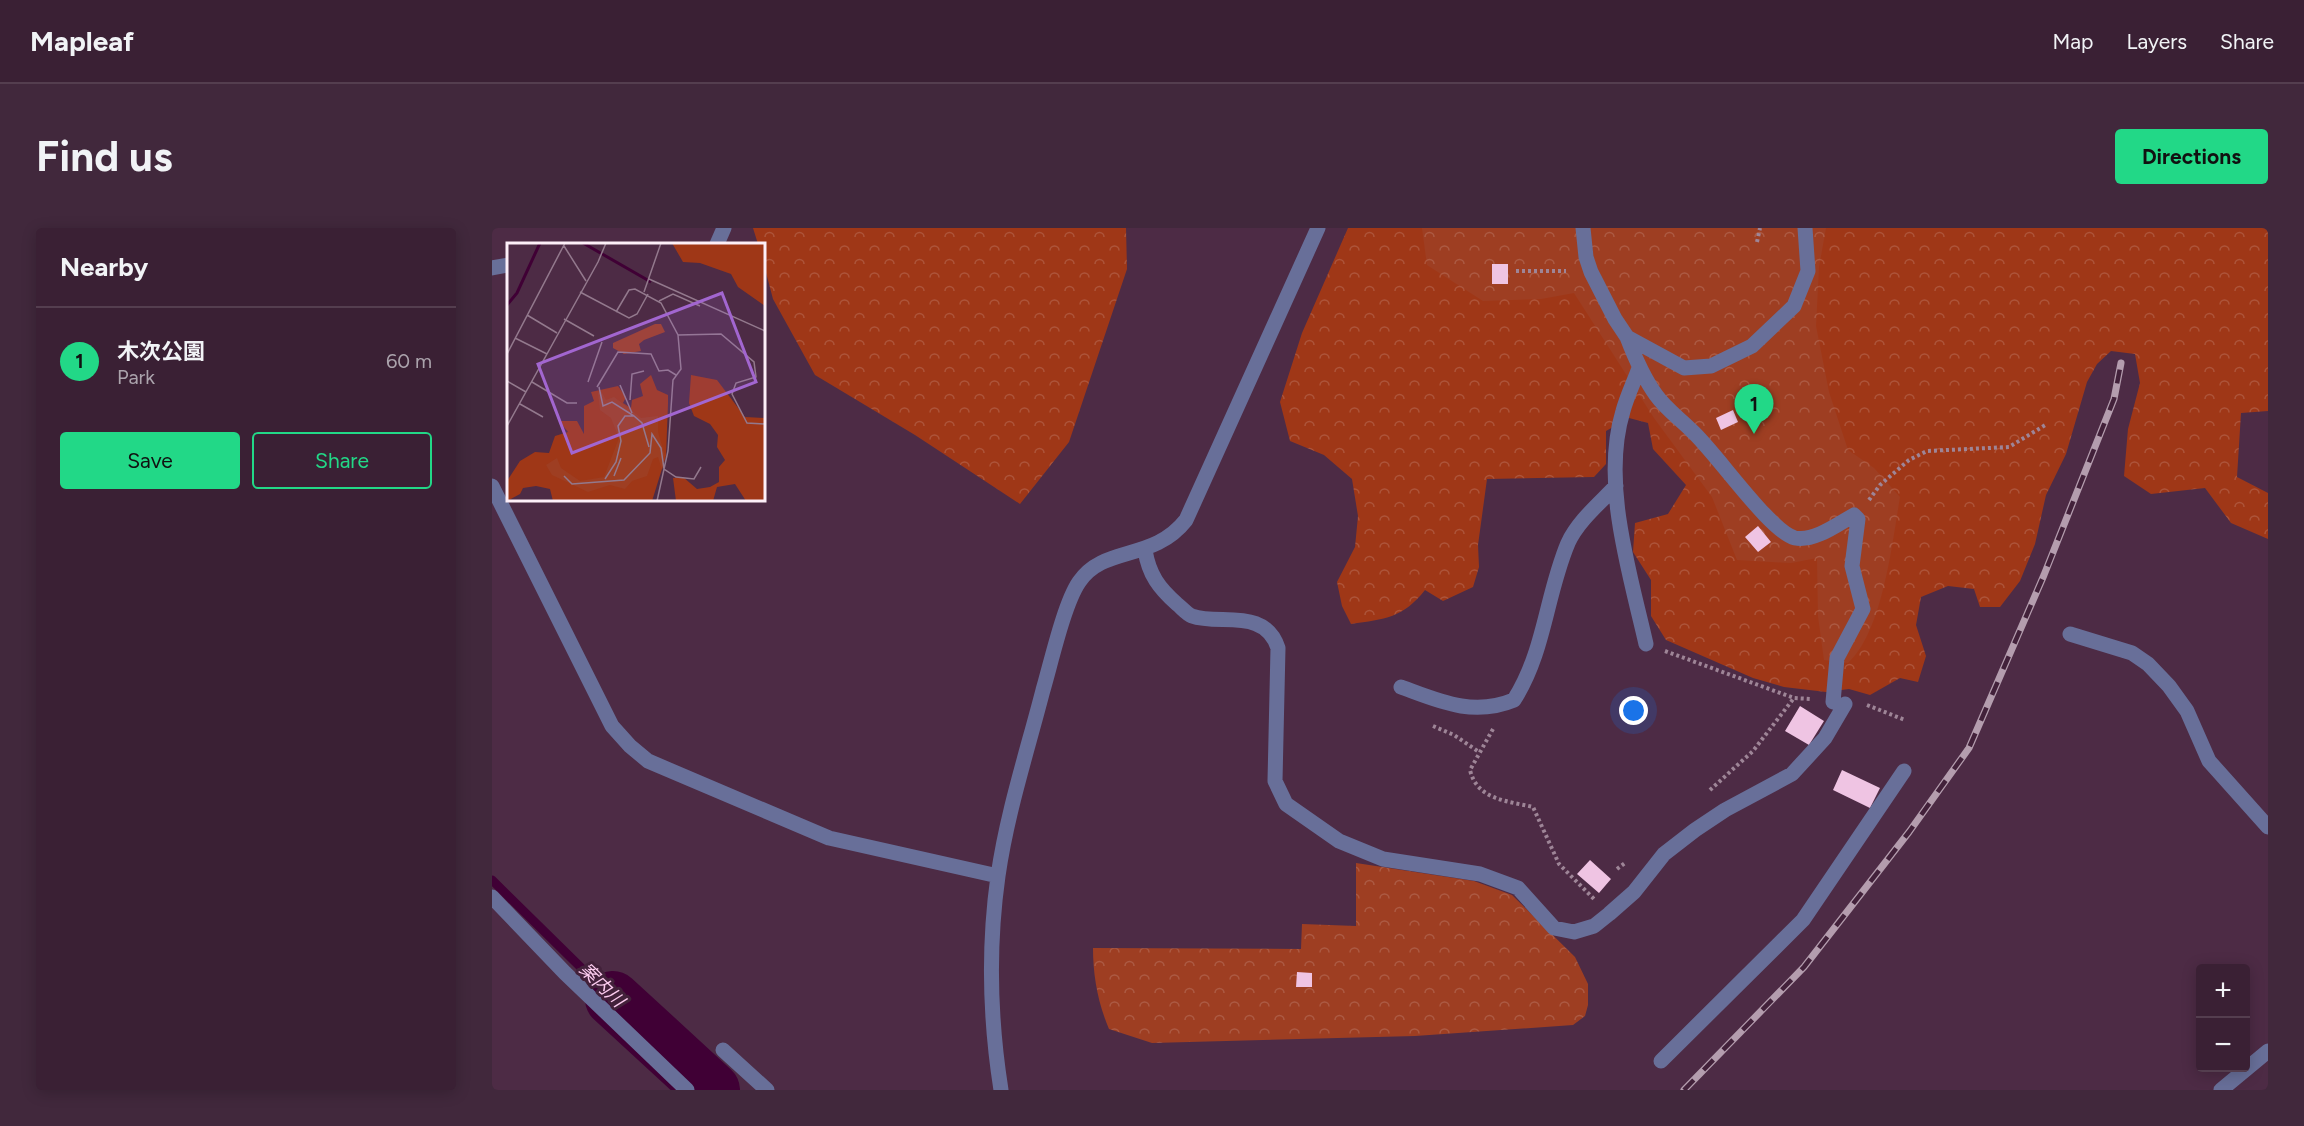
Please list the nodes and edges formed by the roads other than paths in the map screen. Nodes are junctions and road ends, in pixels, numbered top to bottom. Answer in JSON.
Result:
{"nodes":[{"id":1,"x":724,"y":228,"type":"edge"},
{"id":2,"x":1318,"y":228,"type":"edge"},
{"id":3,"x":1583,"y":228,"type":"edge"},
{"id":4,"x":1805,"y":228,"type":"edge"},
{"id":5,"x":717,"y":243,"type":"edge"},
{"id":6,"x":507,"y":265,"type":"edge"},
{"id":7,"x":492,"y":268,"type":"edge"},
{"id":8,"x":1627,"y":337,"type":"junction"},
{"id":9,"x":1639,"y":368,"type":"junction"},
{"id":10,"x":492,"y":486,"type":"edge"},
{"id":11,"x":1616,"y":486,"type":"junction"},
{"id":12,"x":1145,"y":550,"type":"junction"},
{"id":13,"x":2070,"y":634,"type":"dead end"},
{"id":14,"x":1646,"y":644,"type":"road end"},
{"id":15,"x":1401,"y":687,"type":"dead end"},
{"id":16,"x":1904,"y":771,"type":"dead end"},
{"id":17,"x":2268,"y":827,"type":"edge"},
{"id":18,"x":998,"y":876,"type":"junction"},
{"id":19,"x":492,"y":897,"type":"edge"},
{"id":20,"x":723,"y":1050,"type":"dead end"},
{"id":21,"x":2268,"y":1050,"type":"edge"},
{"id":22,"x":1661,"y":1061,"type":"dead end"},
{"id":23,"x":687,"y":1090,"type":"edge"},
{"id":24,"x":766,"y":1090,"type":"edge"},
{"id":25,"x":1001,"y":1090,"type":"edge"},
{"id":26,"x":2221,"y":1090,"type":"edge"}],
"edges":[{"from":1,"to":5,"type":"street"},
{"from":2,"to":12,"type":"street"},
{"from":3,"to":8,"type":"street"},
{"from":4,"to":8,"type":"street"},
{"from":6,"to":7,"type":"street"},
{"from":8,"to":9,"type":"street"},
{"from":9,"to":11,"type":"street"},
{"from":9,"to":12,"type":"street"},
{"from":10,"to":18,"type":"street"},
{"from":11,"to":14,"type":"street"},
{"from":11,"to":15,"type":"street"},
{"from":12,"to":18,"type":"street"},
{"from":13,"to":17,"type":"street"},
{"from":16,"to":22,"type":"street"},
{"from":18,"to":25,"type":"street"},
{"from":19,"to":23,"type":"street"},
{"from":20,"to":24,"type":"street"},
{"from":21,"to":26,"type":"street"}]}
